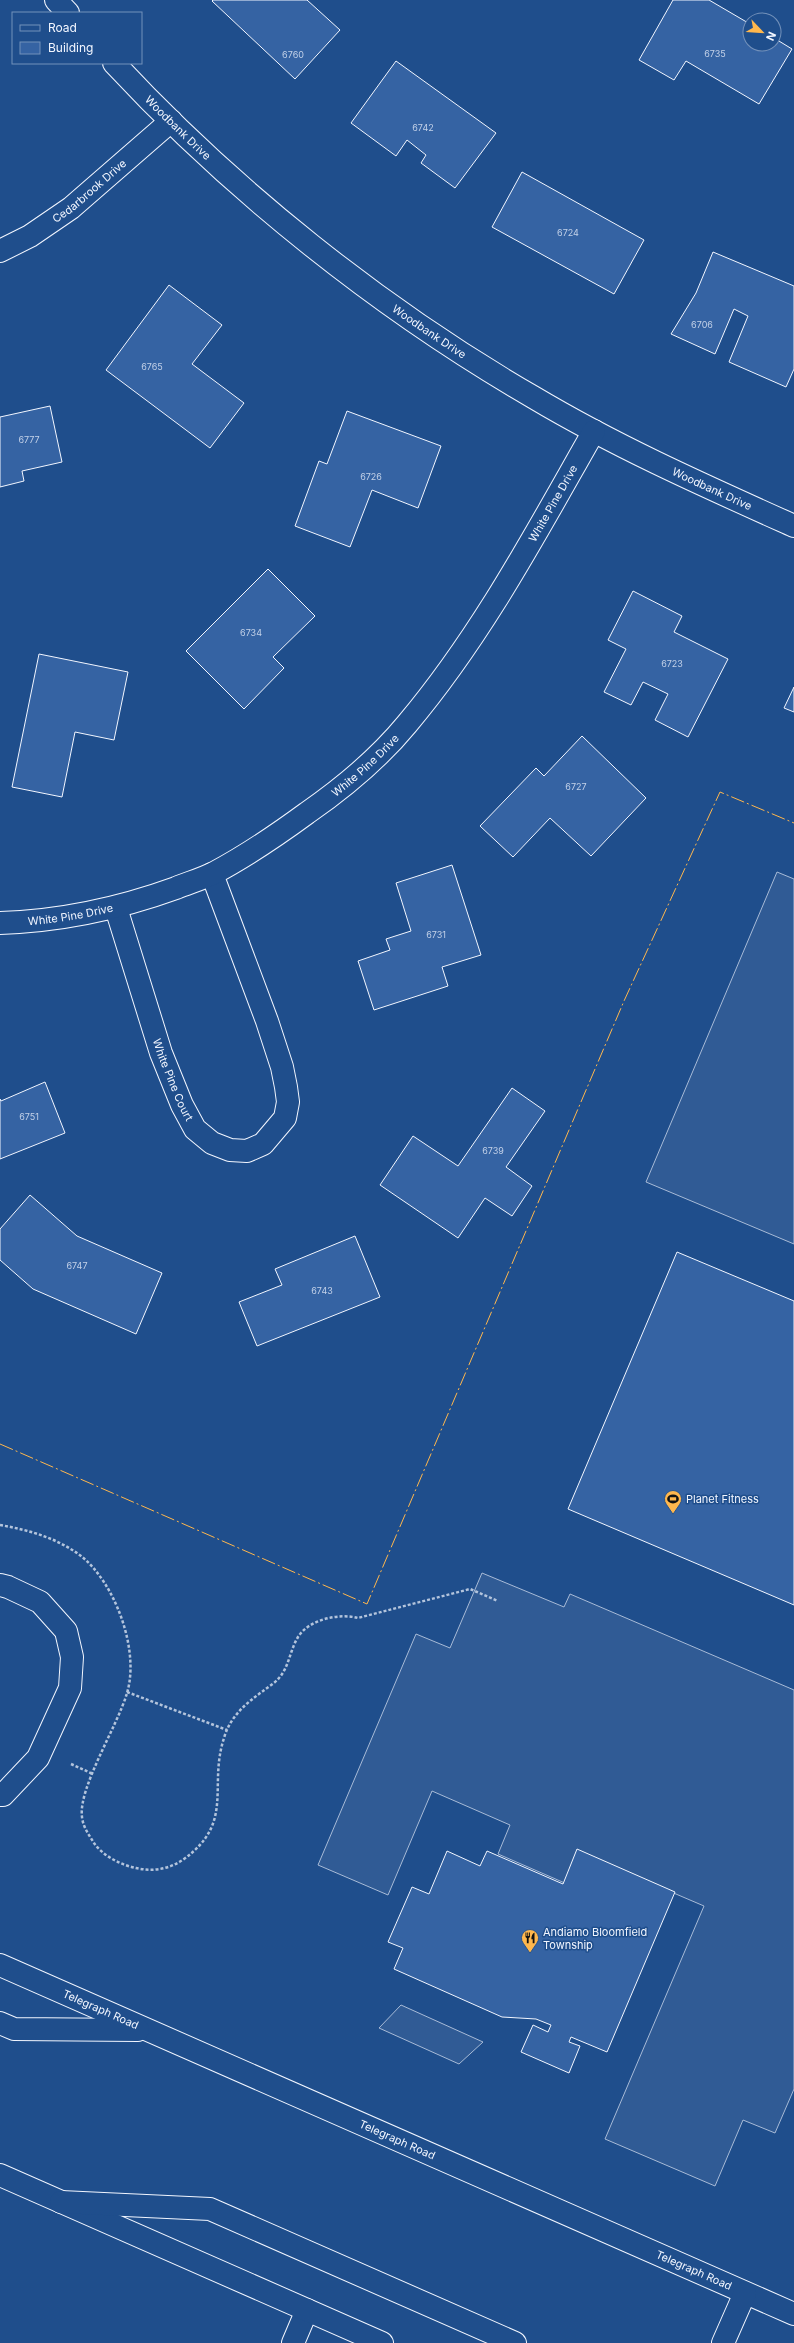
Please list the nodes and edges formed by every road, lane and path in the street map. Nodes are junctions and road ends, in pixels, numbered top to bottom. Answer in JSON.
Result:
{"nodes":[{"id":1,"x":56,"y":0,"type":"edge"},
{"id":2,"x":67,"y":12,"type":"edge"},
{"id":3,"x":115,"y":64,"type":"edge"},
{"id":4,"x":171,"y":121,"type":"junction"},
{"id":5,"x":0,"y":251,"type":"edge"},
{"id":6,"x":594,"y":430,"type":"junction"},
{"id":7,"x":794,"y":526,"type":"edge"},
{"id":8,"x":212,"y":874,"type":"junction"},
{"id":9,"x":116,"y":908,"type":"junction"},
{"id":10,"x":0,"y":923,"type":"edge"},
{"id":11,"x":0,"y":1525,"type":"edge"},
{"id":12,"x":0,"y":1585,"type":"edge"},
{"id":13,"x":498,"y":1601,"type":"dead end"},
{"id":14,"x":127,"y":1692,"type":"junction"},
{"id":15,"x":227,"y":1730,"type":"junction"},
{"id":16,"x":0,"y":1795,"type":"edge"},
{"id":17,"x":0,"y":1965,"type":"edge"},
{"id":18,"x":0,"y":2023,"type":"edge"},
{"id":19,"x":147,"y":2030,"type":"junction"},
{"id":20,"x":0,"y":2175,"type":"edge"},
{"id":21,"x":61,"y":2202,"type":"junction"},
{"id":22,"x":745,"y":2292,"type":"junction"},
{"id":23,"x":308,"y":2310,"type":"junction"},
{"id":24,"x":794,"y":2314,"type":"edge"},
{"id":25,"x":293,"y":2343,"type":"edge"},
{"id":26,"x":382,"y":2343,"type":"edge"},
{"id":27,"x":514,"y":2343,"type":"edge"},
{"id":28,"x":723,"y":2343,"type":"edge"}],
"edges":[{"from":1,"to":2,"type":"main road"},
{"from":3,"to":4,"type":"main road","name":"Woodbank Drive"},
{"from":4,"to":5,"type":"main road","name":"Cedarbrook Drive"},
{"from":4,"to":6,"type":"main road","name":"Woodbank Drive"},
{"from":6,"to":7,"type":"main road","name":"Woodbank Drive"},
{"from":6,"to":8,"type":"main road","name":"White Pine Drive"},
{"from":8,"to":9,"type":"main road","name":"White Pine Drive"},
{"from":8,"to":9,"type":"main road","name":"White Pine Court"},
{"from":9,"to":10,"type":"main road","name":"White Pine Drive"},
{"from":11,"to":14,"type":"path"},
{"from":12,"to":16,"type":"main road"},
{"from":13,"to":15,"type":"path"},
{"from":14,"to":15,"type":"path"},
{"from":14,"to":15,"type":"path"},
{"from":17,"to":19,"type":"main road","name":"Telegraph Road"},
{"from":18,"to":19,"type":"main road"},
{"from":19,"to":22,"type":"main road","name":"Telegraph Road"},
{"from":20,"to":21,"type":"main road"},
{"from":21,"to":23,"type":"main road"},
{"from":21,"to":27,"type":"main road"},
{"from":22,"to":24,"type":"main road","name":"Telegraph Road"},
{"from":22,"to":28,"type":"main road"},
{"from":23,"to":25,"type":"main road"},
{"from":23,"to":26,"type":"main road"}]}
